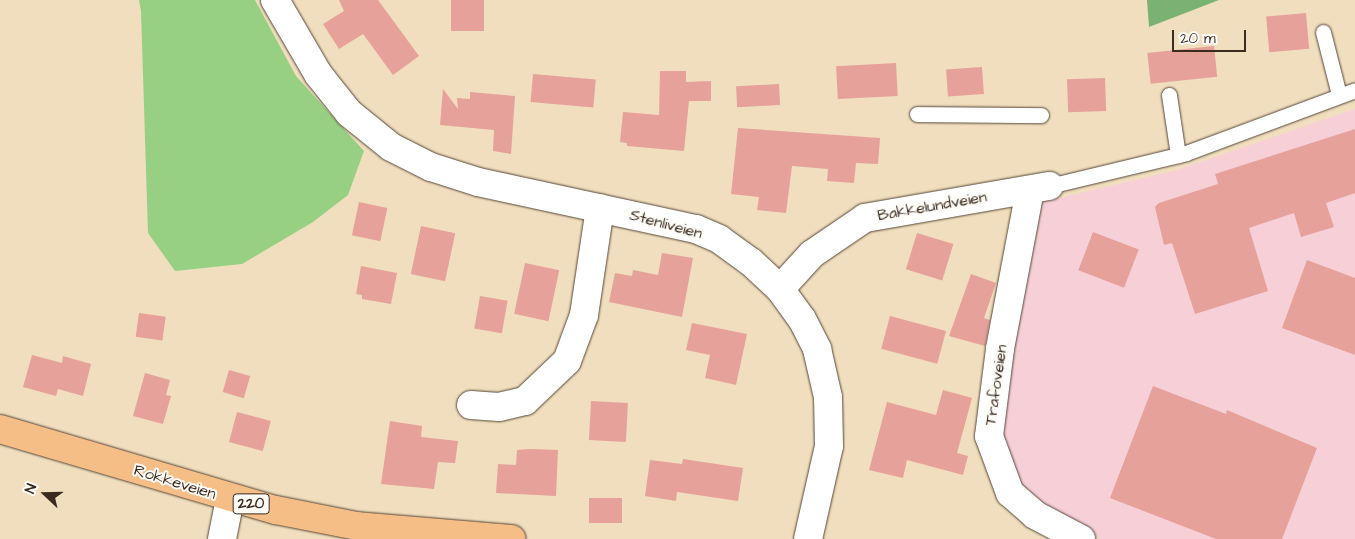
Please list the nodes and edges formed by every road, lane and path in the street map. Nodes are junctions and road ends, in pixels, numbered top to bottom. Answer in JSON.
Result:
{"nodes":[{"id":1,"x":275,"y":0,"type":"edge"},
{"id":2,"x":1324,"y":32,"type":"dead end"},
{"id":3,"x":1355,"y":90,"type":"edge"},
{"id":4,"x":1169,"y":95,"type":"dead end"},
{"id":5,"x":1339,"y":96,"type":"junction"},
{"id":6,"x":917,"y":114,"type":"dead end"},
{"id":7,"x":1041,"y":116,"type":"dead end"},
{"id":8,"x":1178,"y":155,"type":"junction"},
{"id":9,"x":1040,"y":188,"type":"junction"},
{"id":10,"x":600,"y":208,"type":"junction"},
{"id":11,"x":780,"y":289,"type":"junction"},
{"id":12,"x":471,"y":405,"type":"dead end"},
{"id":13,"x":0,"y":429,"type":"edge"},
{"id":14,"x":230,"y":499,"type":"junction"},
{"id":15,"x":473,"y":538,"type":"edge"},
{"id":16,"x":222,"y":539,"type":"edge"},
{"id":17,"x":511,"y":539,"type":"edge"},
{"id":18,"x":808,"y":539,"type":"edge"},
{"id":19,"x":1081,"y":539,"type":"edge"}],
"edges":[{"from":1,"to":10,"type":"street","name":"Stenliveien"},
{"from":2,"to":5,"type":"lane"},
{"from":3,"to":5,"type":"lane"},
{"from":4,"to":8,"type":"lane"},
{"from":5,"to":8,"type":"lane"},
{"from":6,"to":7,"type":"lane"},
{"from":8,"to":9,"type":"lane"},
{"from":9,"to":11,"type":"street","name":"Bakkelundveien"},
{"from":9,"to":19,"type":"street","name":"Trafoveien"},
{"from":10,"to":11,"type":"street","name":"Stenliveien"},
{"from":10,"to":12,"type":"street"},
{"from":11,"to":18,"type":"street","name":"Stenliveien"},
{"from":13,"to":14,"type":"main road","name":"Rokkeveien","number":"220"},
{"from":14,"to":15,"type":"main road","name":"Rokkeveien","number":"220"},
{"from":14,"to":16,"type":"street"},
{"from":15,"to":17,"type":"main road","name":"Rokkeveien","number":"220"}]}
